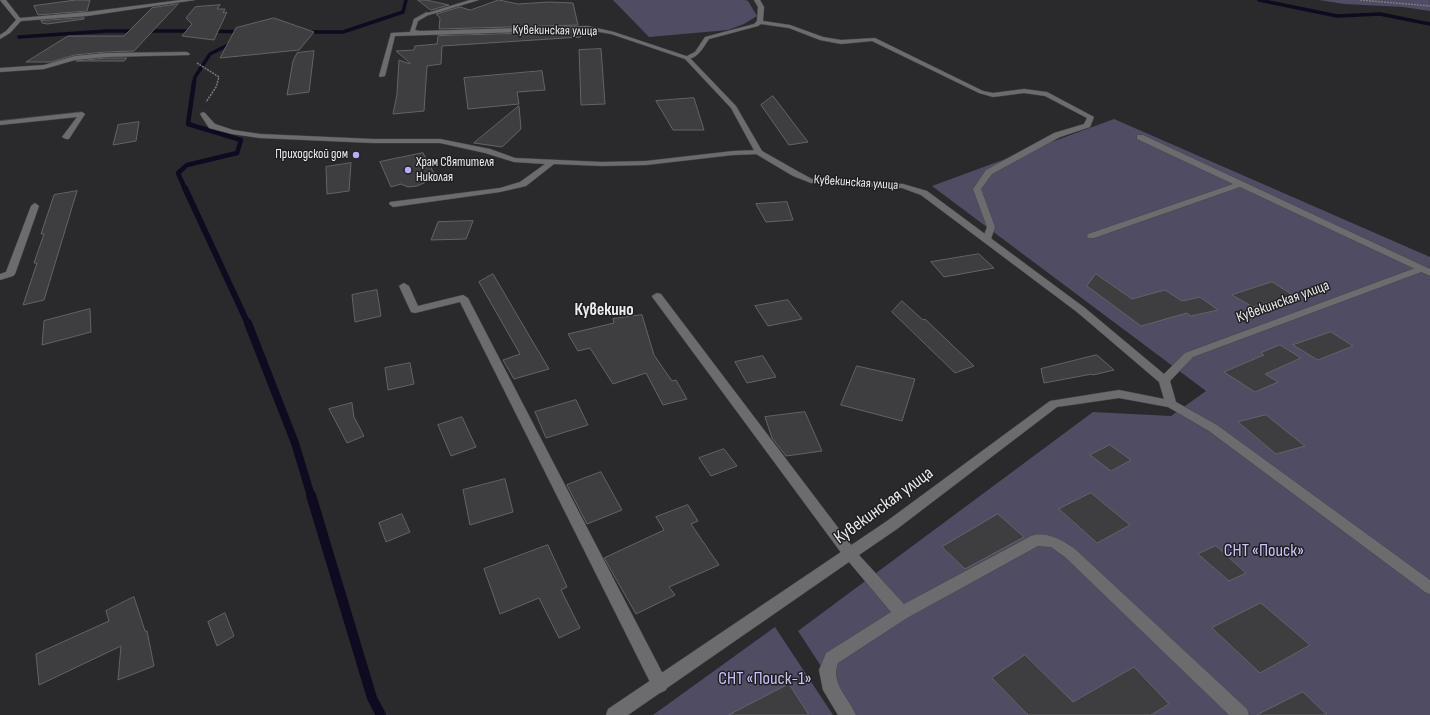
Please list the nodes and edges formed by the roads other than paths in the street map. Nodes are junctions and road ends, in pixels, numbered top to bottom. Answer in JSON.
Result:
{"nodes":[{"id":1,"x":2,"y":0,"type":"edge"},
{"id":2,"x":192,"y":0,"type":"edge"},
{"id":3,"x":476,"y":0,"type":"edge"},
{"id":4,"x":756,"y":0,"type":"edge"},
{"id":5,"x":19,"y":20,"type":"junction"},
{"id":6,"x":760,"y":22,"type":"junction"},
{"id":7,"x":421,"y":33,"type":"junction"},
{"id":8,"x":0,"y":37,"type":"edge"},
{"id":9,"x":187,"y":54,"type":"road end"},
{"id":10,"x":687,"y":58,"type":"junction"},
{"id":11,"x":0,"y":70,"type":"edge"},
{"id":12,"x":382,"y":76,"type":"dead end"},
{"id":13,"x":203,"y":114,"type":"road end"},
{"id":14,"x":0,"y":124,"type":"edge"},
{"id":15,"x":66,"y":136,"type":"dead end"},
{"id":16,"x":1140,"y":137,"type":"dead end"},
{"id":17,"x":759,"y":152,"type":"junction"},
{"id":18,"x":552,"y":162,"type":"junction"},
{"id":19,"x":1240,"y":184,"type":"junction"},
{"id":20,"x":393,"y":204,"type":"dead end"},
{"id":21,"x":35,"y":206,"type":"dead end"},
{"id":22,"x":1091,"y":236,"type":"dead end"},
{"id":23,"x":987,"y":240,"type":"junction"},
{"id":24,"x":1426,"y":271,"type":"edge"},
{"id":25,"x":0,"y":277,"type":"edge"},
{"id":26,"x":404,"y":286,"type":"dead end"},
{"id":27,"x":657,"y":296,"type":"dead end"},
{"id":28,"x":1164,"y":380,"type":"junction"},
{"id":29,"x":1171,"y":404,"type":"junction"},
{"id":30,"x":850,"y":554,"type":"junction"},
{"id":31,"x":1430,"y":588,"type":"edge"},
{"id":32,"x":902,"y":613,"type":"junction"},
{"id":33,"x":660,"y":685,"type":"junction"},
{"id":34,"x":614,"y":715,"type":"edge"},
{"id":35,"x":848,"y":715,"type":"edge"},
{"id":36,"x":1241,"y":715,"type":"edge"}],
"edges":[{"from":1,"to":5,"type":"street"},
{"from":2,"to":5,"type":"street"},
{"from":3,"to":7,"type":"street"},
{"from":4,"to":6,"type":"street"},
{"from":5,"to":8,"type":"street"},
{"from":6,"to":10,"type":"street"},
{"from":6,"to":23,"type":"street"},
{"from":7,"to":10,"type":"street","name":"Кувекинская улица"},
{"from":7,"to":12,"type":"street","name":"Кувекинская улица"},
{"from":9,"to":11,"type":"street"},
{"from":10,"to":17,"type":"street","name":"Кувекинская улица"},
{"from":13,"to":18,"type":"street"},
{"from":14,"to":15,"type":"street"},
{"from":16,"to":19,"type":"street"},
{"from":17,"to":18,"type":"street"},
{"from":17,"to":23,"type":"street","name":"Кувекинская улица"},
{"from":18,"to":20,"type":"street"},
{"from":19,"to":22,"type":"street"},
{"from":19,"to":24,"type":"street"},
{"from":21,"to":25,"type":"street"},
{"from":23,"to":28,"type":"street","name":"Кувекинская улица"},
{"from":24,"to":28,"type":"street","name":"Кувекинская улица"},
{"from":26,"to":33,"type":"street"},
{"from":27,"to":30,"type":"street"},
{"from":28,"to":29,"type":"street"},
{"from":29,"to":30,"type":"street","name":"Кувекинская улица"},
{"from":29,"to":31,"type":"street","name":"Кувекинская улица"},
{"from":30,"to":32,"type":"street"},
{"from":30,"to":33,"type":"street","name":"Кувекинская улица"},
{"from":32,"to":35,"type":"street"},
{"from":32,"to":36,"type":"street"},
{"from":33,"to":34,"type":"street","name":"Кувекинская улица"}]}
